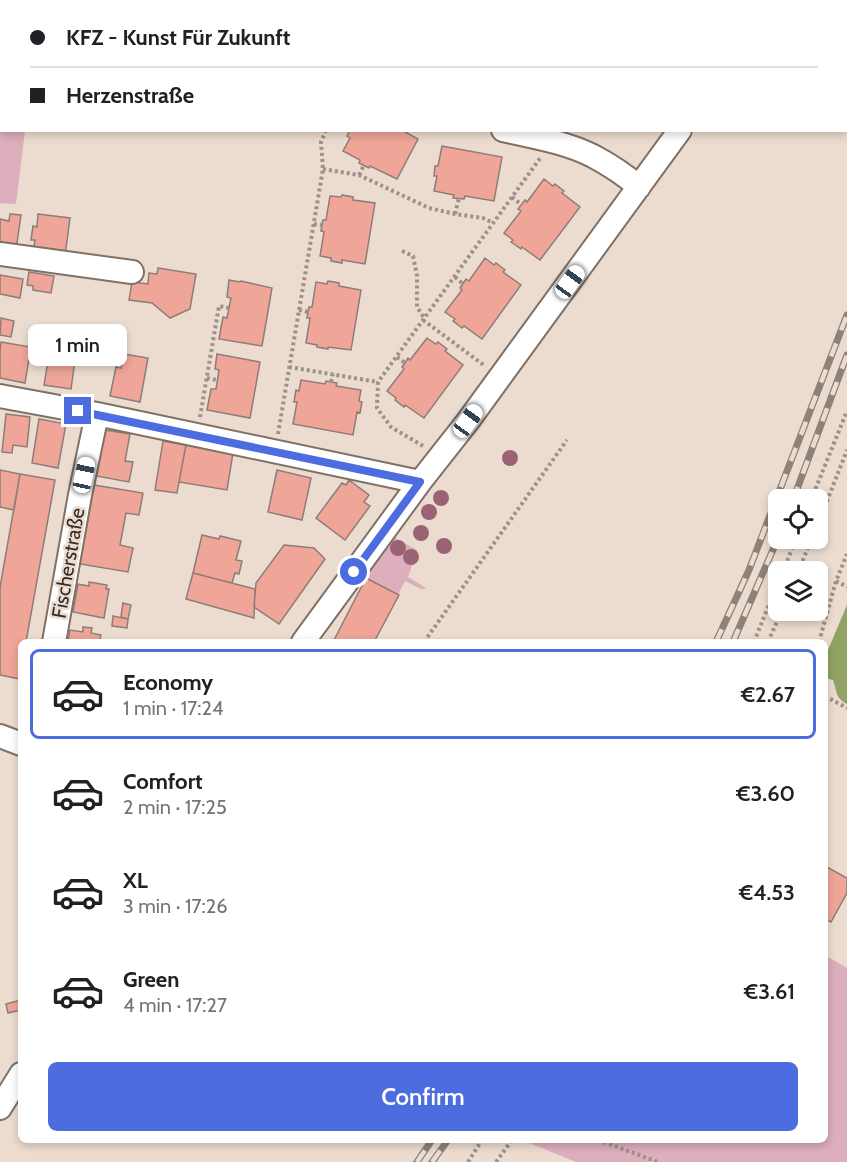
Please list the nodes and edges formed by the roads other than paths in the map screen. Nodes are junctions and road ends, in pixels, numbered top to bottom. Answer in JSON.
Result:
{"nodes":[{"id":1,"x":511,"y":132,"type":"edge"},
{"id":2,"x":679,"y":132,"type":"edge"},
{"id":3,"x":639,"y":187,"type":"junction"},
{"id":4,"x":0,"y":254,"type":"edge"},
{"id":5,"x":132,"y":272,"type":"dead end"},
{"id":6,"x":0,"y":396,"type":"edge"},
{"id":7,"x":97,"y":414,"type":"junction"},
{"id":8,"x":420,"y":482,"type":"junction"},
{"id":9,"x":55,"y":639,"type":"edge"},
{"id":10,"x":305,"y":639,"type":"edge"},
{"id":11,"x":0,"y":736,"type":"edge"},
{"id":12,"x":18,"y":743,"type":"edge"},
{"id":13,"x":18,"y":1079,"type":"edge"},
{"id":14,"x":0,"y":1108,"type":"edge"}],
"edges":[{"from":1,"to":3,"type":"street"},
{"from":2,"to":3,"type":"street"},
{"from":3,"to":8,"type":"street"},
{"from":4,"to":5,"type":"street"},
{"from":6,"to":7,"type":"street"},
{"from":7,"to":8,"type":"street"},
{"from":7,"to":9,"type":"street","name":"Fischerstraße"},
{"from":8,"to":10,"type":"street"},
{"from":11,"to":12,"type":"street"},
{"from":13,"to":14,"type":"street"}]}
